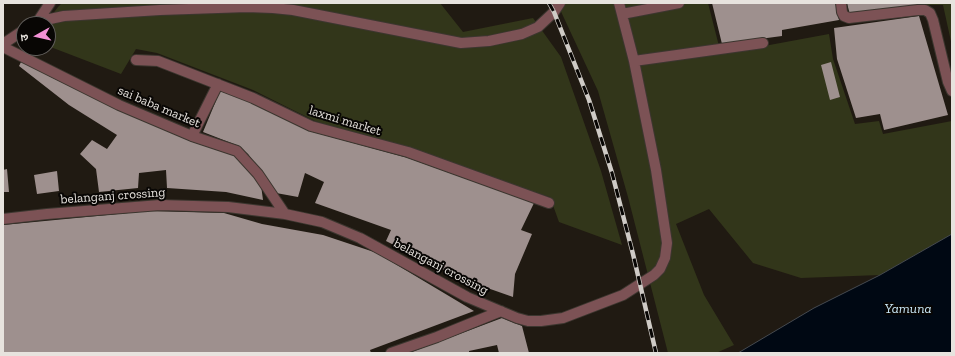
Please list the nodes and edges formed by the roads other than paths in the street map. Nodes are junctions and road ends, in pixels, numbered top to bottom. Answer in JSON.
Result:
{"nodes":[{"id":1,"x":50,"y":3,"type":"edge"},
{"id":2,"x":560,"y":3,"type":"edge"},
{"id":3,"x":619,"y":3,"type":"edge"},
{"id":4,"x":679,"y":3,"type":"edge"},
{"id":5,"x":841,"y":3,"type":"edge"},
{"id":6,"x":622,"y":14,"type":"junction"},
{"id":7,"x":41,"y":16,"type":"edge"},
{"id":8,"x":56,"y":18,"type":"edge"},
{"id":9,"x":16,"y":36,"type":"edge"},
{"id":10,"x":763,"y":43,"type":"dead end"},
{"id":11,"x":3,"y":46,"type":"edge"},
{"id":12,"x":136,"y":60,"type":"dead end"},
{"id":13,"x":634,"y":61,"type":"junction"},
{"id":14,"x":218,"y":84,"type":"junction"},
{"id":15,"x":952,"y":91,"type":"edge"},
{"id":16,"x":192,"y":136,"type":"junction"},
{"id":17,"x":549,"y":203,"type":"dead end"},
{"id":18,"x":285,"y":214,"type":"junction"},
{"id":19,"x":3,"y":219,"type":"edge"},
{"id":20,"x":501,"y":311,"type":"junction"},
{"id":21,"x":391,"y":353,"type":"edge"}],
"edges":[{"from":1,"to":7,"type":"street"},
{"from":2,"to":8,"type":"street"},
{"from":3,"to":6,"type":"street","name":"belanganj crossing"},
{"from":4,"to":6,"type":"street"},
{"from":5,"to":15,"type":"street"},
{"from":6,"to":13,"type":"street","name":"belanganj crossing"},
{"from":9,"to":11,"type":"street"},
{"from":10,"to":13,"type":"street"},
{"from":11,"to":16,"type":"street","name":"sai baba market"},
{"from":12,"to":14,"type":"street","name":"laxmi market"},
{"from":13,"to":20,"type":"street","name":"belanganj crossing"},
{"from":14,"to":16,"type":"street"},
{"from":14,"to":17,"type":"street","name":"laxmi market"},
{"from":16,"to":18,"type":"street","name":"sai baba market"},
{"from":18,"to":19,"type":"street","name":"belanganj crossing"},
{"from":18,"to":20,"type":"street","name":"belanganj crossing"},
{"from":20,"to":21,"type":"street"}]}
